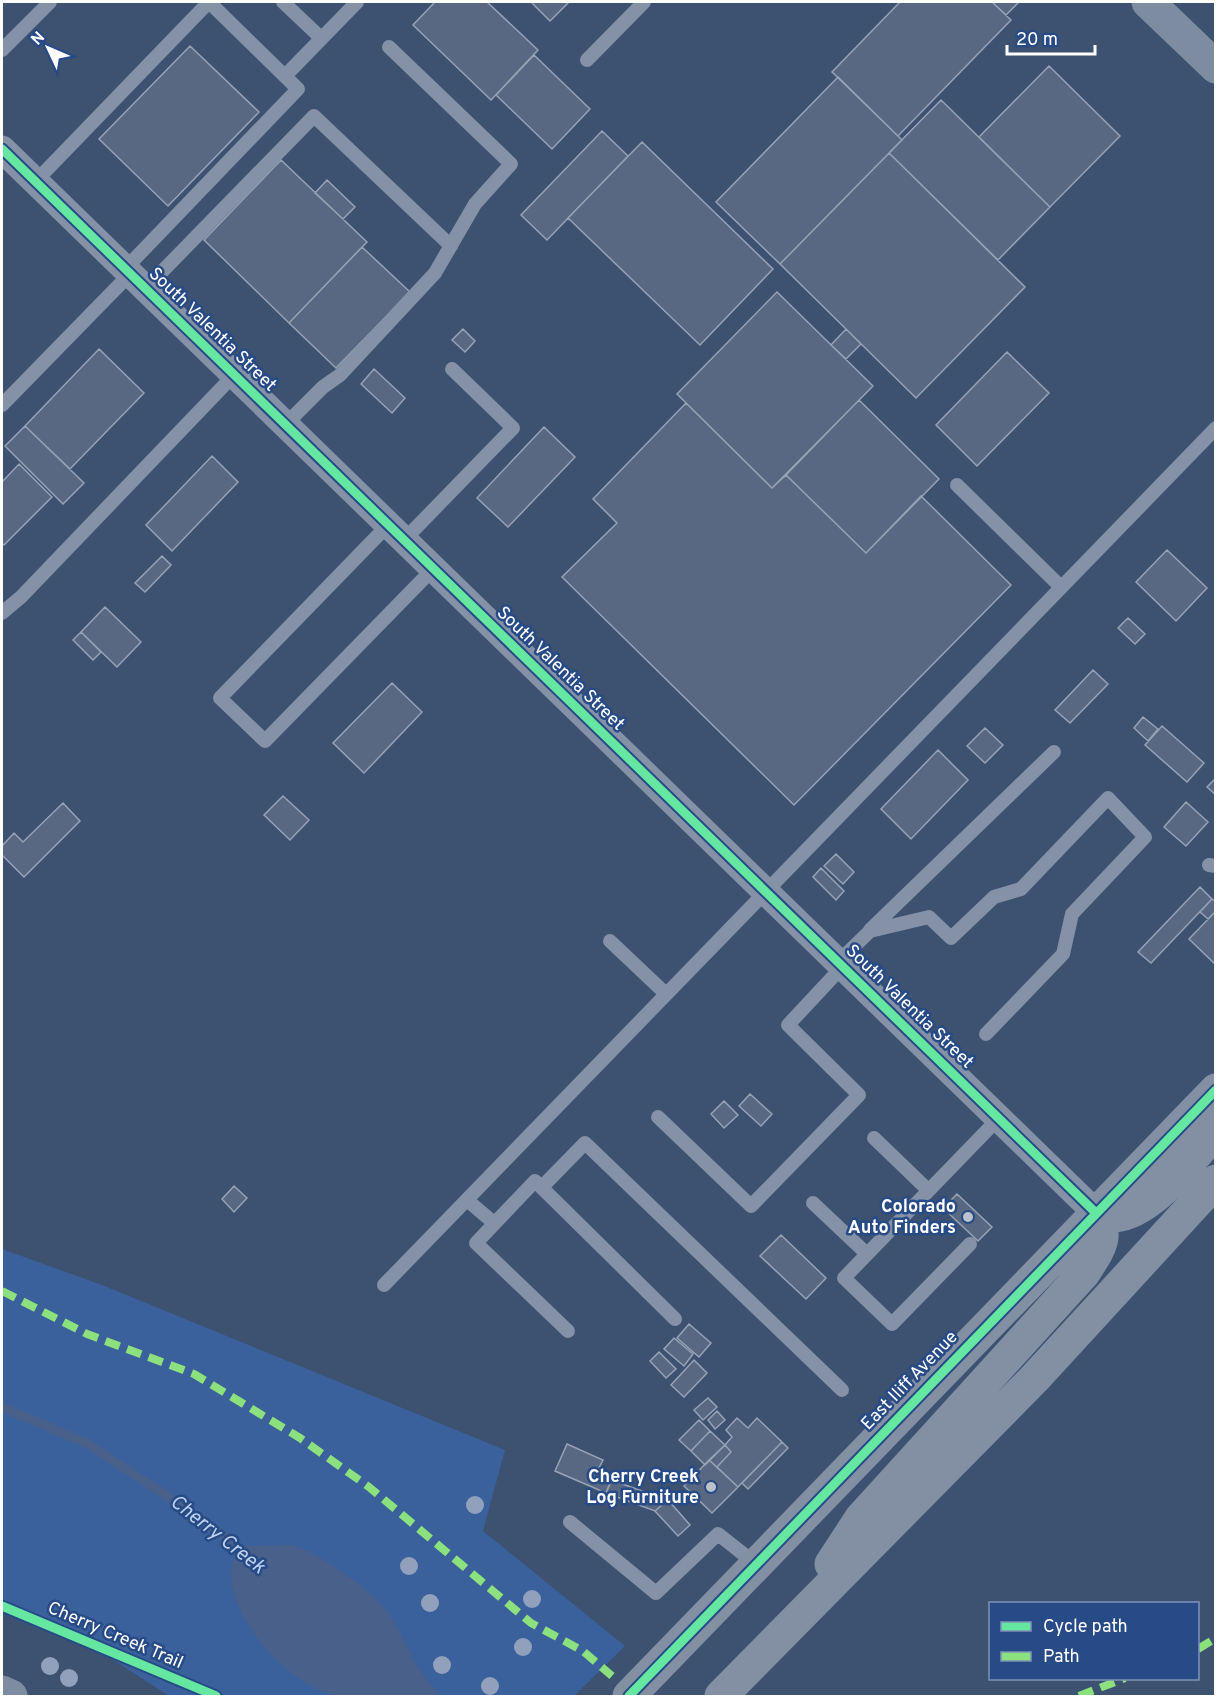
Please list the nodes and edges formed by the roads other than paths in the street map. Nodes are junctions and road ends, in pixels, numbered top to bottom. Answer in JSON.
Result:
{"nodes":[{"id":1,"x":50,"y":2,"type":"edge"},
{"id":2,"x":283,"y":2,"type":"edge"},
{"id":3,"x":357,"y":2,"type":"edge"},
{"id":4,"x":644,"y":2,"type":"edge"},
{"id":5,"x":1148,"y":2,"type":"edge"},
{"id":6,"x":321,"y":38,"type":"junction"},
{"id":7,"x":389,"y":47,"type":"dead end"},
{"id":8,"x":2,"y":50,"type":"edge"},
{"id":9,"x":587,"y":60,"type":"dead end"},
{"id":10,"x":1215,"y":68,"type":"edge"},
{"id":11,"x":285,"y":76,"type":"junction"},
{"id":12,"x":2,"y":149,"type":"edge"},
{"id":13,"x":35,"y":182,"type":"junction"},
{"id":14,"x":451,"y":246,"type":"junction"},
{"id":15,"x":134,"y":278,"type":"junction"},
{"id":16,"x":452,"y":369,"type":"dead end"},
{"id":17,"x":234,"y":375,"type":"junction"},
{"id":18,"x":2,"y":405,"type":"edge"},
{"id":19,"x":285,"y":425,"type":"junction"},
{"id":20,"x":1215,"y":428,"type":"edge"},
{"id":21,"x":957,"y":485,"type":"dead end"},
{"id":22,"x":396,"y":532,"type":"junction"},
{"id":23,"x":433,"y":568,"type":"junction"},
{"id":24,"x":1061,"y":587,"type":"junction"},
{"id":25,"x":2,"y":613,"type":"edge"},
{"id":26,"x":1054,"y":752,"type":"dead end"},
{"id":27,"x":766,"y":891,"type":"junction"},
{"id":28,"x":870,"y":931,"type":"junction"},
{"id":29,"x":610,"y":941,"type":"dead end"},
{"id":30,"x":841,"y":964,"type":"junction"},
{"id":31,"x":666,"y":994,"type":"junction"},
{"id":32,"x":986,"y":1034,"type":"dead end"},
{"id":33,"x":1215,"y":1089,"type":"edge"},
{"id":34,"x":658,"y":1117,"type":"dead end"},
{"id":35,"x":999,"y":1118,"type":"junction"},
{"id":36,"x":1215,"y":1131,"type":"edge"},
{"id":37,"x":874,"y":1138,"type":"dead end"},
{"id":38,"x":1215,"y":1181,"type":"edge"},
{"id":39,"x":542,"y":1187,"type":"junction"},
{"id":40,"x":928,"y":1190,"type":"junction"},
{"id":41,"x":468,"y":1200,"type":"junction"},
{"id":42,"x":813,"y":1203,"type":"dead end"},
{"id":43,"x":1096,"y":1212,"type":"junction"},
{"id":44,"x":494,"y":1223,"type":"junction"},
{"id":45,"x":970,"y":1244,"type":"dead end"},
{"id":46,"x":867,"y":1254,"type":"junction"},
{"id":47,"x":384,"y":1285,"type":"dead end"},
{"id":48,"x":675,"y":1319,"type":"dead end"},
{"id":49,"x":568,"y":1331,"type":"dead end"},
{"id":50,"x":842,"y":1390,"type":"dead end"},
{"id":51,"x":570,"y":1522,"type":"dead end"},
{"id":52,"x":756,"y":1564,"type":"junction"},
{"id":53,"x":816,"y":1600,"type":"junction"},
{"id":54,"x":2,"y":1692,"type":"edge"},
{"id":55,"x":11,"y":1696,"type":"edge"},
{"id":56,"x":629,"y":1696,"type":"edge"},
{"id":57,"x":721,"y":1696,"type":"edge"}],
"edges":[{"from":1,"to":8,"type":"lane"},
{"from":2,"to":6,"type":"lane"},
{"from":3,"to":6,"type":"lane"},
{"from":4,"to":9,"type":"lane"},
{"from":5,"to":10,"type":"street"},
{"from":6,"to":11,"type":"lane"},
{"from":7,"to":14,"type":"lane"},
{"from":11,"to":13,"type":"lane"},
{"from":11,"to":15,"type":"lane"},
{"from":12,"to":13,"type":"street","name":"South Valentia Street"},
{"from":13,"to":15,"type":"street","name":"South Valentia Street"},
{"from":14,"to":15,"type":"lane"},
{"from":14,"to":19,"type":"lane"},
{"from":15,"to":17,"type":"street","name":"South Valentia Street"},
{"from":15,"to":18,"type":"lane"},
{"from":16,"to":22,"type":"lane"},
{"from":17,"to":19,"type":"street","name":"South Valentia Street"},
{"from":17,"to":25,"type":"lane"},
{"from":19,"to":22,"type":"street","name":"South Valentia Street"},
{"from":20,"to":24,"type":"lane"},
{"from":21,"to":24,"type":"lane"},
{"from":22,"to":23,"type":"street","name":"South Valentia Street"},
{"from":22,"to":23,"type":"lane"},
{"from":23,"to":27,"type":"street","name":"South Valentia Street"},
{"from":24,"to":27,"type":"lane"},
{"from":26,"to":28,"type":"lane"},
{"from":27,"to":30,"type":"street","name":"South Valentia Street"},
{"from":27,"to":31,"type":"lane"},
{"from":28,"to":30,"type":"lane"},
{"from":28,"to":32,"type":"lane"},
{"from":29,"to":31,"type":"lane"},
{"from":30,"to":34,"type":"lane"},
{"from":30,"to":35,"type":"street","name":"South Valentia Street"},
{"from":31,"to":41,"type":"lane"},
{"from":33,"to":43,"type":"main road","name":"East Iliff Avenue"},
{"from":35,"to":40,"type":"lane"},
{"from":35,"to":43,"type":"street","name":"South Valentia Street"},
{"from":36,"to":43,"type":"main road"},
{"from":37,"to":40,"type":"lane"},
{"from":38,"to":53,"type":"main road"},
{"from":39,"to":44,"type":"lane"},
{"from":39,"to":48,"type":"lane"},
{"from":39,"to":50,"type":"lane"},
{"from":40,"to":46,"type":"lane"},
{"from":41,"to":44,"type":"lane"},
{"from":41,"to":47,"type":"lane"},
{"from":42,"to":46,"type":"lane"},
{"from":43,"to":52,"type":"main road","name":"East Iliff Avenue"},
{"from":43,"to":53,"type":"main road"},
{"from":44,"to":49,"type":"lane"},
{"from":45,"to":46,"type":"lane"},
{"from":51,"to":52,"type":"lane"},
{"from":52,"to":56,"type":"main road","name":"East Iliff Avenue"},
{"from":53,"to":57,"type":"main road"},
{"from":54,"to":55,"type":"street"}]}
